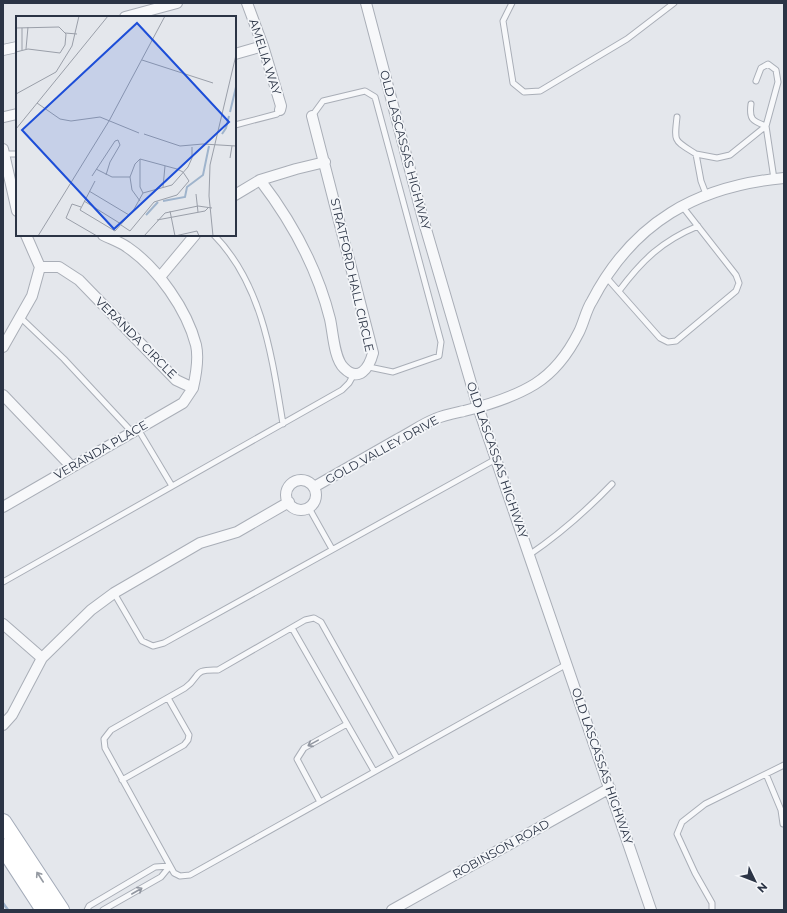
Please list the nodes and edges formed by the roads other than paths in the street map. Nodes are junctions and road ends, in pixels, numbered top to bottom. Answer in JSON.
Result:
{"nodes":[{"id":1,"x":177,"y":3,"type":"edge"},
{"id":2,"x":247,"y":3,"type":"edge"},
{"id":3,"x":366,"y":3,"type":"edge"},
{"id":4,"x":512,"y":3,"type":"edge"},
{"id":5,"x":674,"y":3,"type":"edge"},
{"id":6,"x":129,"y":16,"type":"edge"},
{"id":7,"x":263,"y":46,"type":"junction"},
{"id":8,"x":16,"y":47,"type":"edge"},
{"id":9,"x":3,"y":50,"type":"edge"},
{"id":10,"x":236,"y":54,"type":"edge"},
{"id":11,"x":756,"y":81,"type":"dead end"},
{"id":12,"x":750,"y":104,"type":"dead end"},
{"id":13,"x":280,"y":110,"type":"joint"},
{"id":14,"x":16,"y":114,"type":"edge"},
{"id":15,"x":3,"y":116,"type":"edge"},
{"id":16,"x":312,"y":116,"type":"joint"},
{"id":17,"x":677,"y":117,"type":"dead end"},
{"id":18,"x":236,"y":125,"type":"edge"},
{"id":19,"x":766,"y":126,"type":"junction"},
{"id":20,"x":3,"y":149,"type":"edge"},
{"id":21,"x":16,"y":154,"type":"edge"},
{"id":22,"x":696,"y":154,"type":"junction"},
{"id":23,"x":4,"y":160,"type":"edge"},
{"id":24,"x":325,"y":162,"type":"junction"},
{"id":25,"x":779,"y":179,"type":"edge"},
{"id":26,"x":260,"y":180,"type":"junction"},
{"id":27,"x":236,"y":194,"type":"edge"},
{"id":28,"x":706,"y":194,"type":"junction"},
{"id":29,"x":682,"y":205,"type":"junction"},
{"id":30,"x":16,"y":206,"type":"edge"},
{"id":31,"x":698,"y":226,"type":"junction"},
{"id":32,"x":26,"y":236,"type":"edge"},
{"id":33,"x":105,"y":236,"type":"edge"},
{"id":34,"x":195,"y":236,"type":"edge"},
{"id":35,"x":215,"y":236,"type":"edge"},
{"id":36,"x":40,"y":267,"type":"junction"},
{"id":37,"x":160,"y":277,"type":"junction"},
{"id":38,"x":606,"y":277,"type":"junction"},
{"id":39,"x":619,"y":291,"type":"junction"},
{"id":40,"x":21,"y":318,"type":"junction"},
{"id":41,"x":3,"y":347,"type":"edge"},
{"id":42,"x":369,"y":367,"type":"junction"},
{"id":43,"x":354,"y":374,"type":"junction"},
{"id":44,"x":193,"y":388,"type":"junction"},
{"id":45,"x":3,"y":394,"type":"edge"},
{"id":46,"x":478,"y":408,"type":"junction"},
{"id":47,"x":283,"y":424,"type":"junction"},
{"id":48,"x":135,"y":430,"type":"junction"},
{"id":49,"x":496,"y":459,"type":"junction"},
{"id":50,"x":71,"y":466,"type":"junction"},
{"id":51,"x":612,"y":484,"type":"dead end"},
{"id":52,"x":172,"y":486,"type":"junction"},
{"id":53,"x":314,"y":487,"type":"junction"},
{"id":54,"x":289,"y":502,"type":"junction"},
{"id":55,"x":3,"y":507,"type":"edge"},
{"id":56,"x":309,"y":508,"type":"junction"},
{"id":57,"x":332,"y":549,"type":"junction"},
{"id":58,"x":529,"y":555,"type":"junction"},
{"id":59,"x":3,"y":582,"type":"edge"},
{"id":60,"x":114,"y":593,"type":"junction"},
{"id":61,"x":3,"y":624,"type":"edge"},
{"id":62,"x":292,"y":628,"type":"junction"},
{"id":63,"x":42,"y":658,"type":"junction"},
{"id":64,"x":567,"y":664,"type":"junction"},
{"id":65,"x":168,"y":698,"type":"junction"},
{"id":66,"x":347,"y":724,"type":"junction"},
{"id":67,"x":3,"y":725,"type":"edge"},
{"id":68,"x":397,"y":758,"type":"junction"},
{"id":69,"x":784,"y":765,"type":"edge"},
{"id":70,"x":374,"y":771,"type":"junction"},
{"id":71,"x":766,"y":774,"type":"junction"},
{"id":72,"x":122,"y":780,"type":"junction"},
{"id":73,"x":610,"y":788,"type":"junction"},
{"id":74,"x":320,"y":802,"type":"junction"},
{"id":75,"x":3,"y":822,"type":"edge"},
{"id":76,"x":783,"y":824,"type":"dead end"},
{"id":77,"x":3,"y":847,"type":"edge"},
{"id":78,"x":170,"y":866,"type":"junction"},
{"id":79,"x":44,"y":910,"type":"edge"},
{"id":80,"x":61,"y":910,"type":"edge"},
{"id":81,"x":87,"y":910,"type":"edge"},
{"id":82,"x":103,"y":910,"type":"edge"},
{"id":83,"x":392,"y":910,"type":"edge"},
{"id":84,"x":651,"y":910,"type":"edge"},
{"id":85,"x":712,"y":910,"type":"edge"}],
"edges":[{"from":1,"to":6,"type":"street"},
{"from":2,"to":7,"type":"street","name":"AMELIA WAY"},
{"from":3,"to":46,"type":"street","name":"OLD LASCASSAS HIGHWAY"},
{"from":4,"to":5,"type":"lane"},
{"from":7,"to":10,"type":"street"},
{"from":7,"to":13,"type":"street","name":"AMELIA WAY"},
{"from":8,"to":9,"type":"street"},
{"from":11,"to":19,"type":"lane"},
{"from":12,"to":19,"type":"lane"},
{"from":13,"to":18,"type":"lane"},
{"from":14,"to":15,"type":"street"},
{"from":16,"to":24,"type":"street","name":"STRATFORD HALL CIRCLE"},
{"from":16,"to":42,"type":"lane"},
{"from":17,"to":22,"type":"lane"},
{"from":19,"to":22,"type":"lane"},
{"from":19,"to":25,"type":"lane"},
{"from":20,"to":23,"type":"street"},
{"from":21,"to":23,"type":"lane"},
{"from":22,"to":28,"type":"lane"},
{"from":23,"to":30,"type":"street"},
{"from":24,"to":26,"type":"street"},
{"from":24,"to":42,"type":"street","name":"STRATFORD HALL CIRCLE"},
{"from":25,"to":28,"type":"street","name":"GOLD VALLEY DRIVE"},
{"from":26,"to":27,"type":"street"},
{"from":26,"to":43,"type":"street"},
{"from":28,"to":29,"type":"street","name":"GOLD VALLEY DRIVE"},
{"from":29,"to":31,"type":"lane"},
{"from":29,"to":38,"type":"street","name":"GOLD VALLEY DRIVE"},
{"from":31,"to":39,"type":"lane"},
{"from":31,"to":39,"type":"lane"},
{"from":32,"to":36,"type":"street"},
{"from":33,"to":37,"type":"street","name":"VERANDA CIRCLE"},
{"from":34,"to":37,"type":"street"},
{"from":35,"to":47,"type":"lane"},
{"from":36,"to":40,"type":"street"},
{"from":36,"to":44,"type":"street","name":"VERANDA CIRCLE"},
{"from":37,"to":44,"type":"street","name":"VERANDA CIRCLE"},
{"from":38,"to":39,"type":"lane"},
{"from":38,"to":46,"type":"street","name":"GOLD VALLEY DRIVE"},
{"from":40,"to":41,"type":"street"},
{"from":40,"to":48,"type":"lane"},
{"from":42,"to":43,"type":"street","name":"STRATFORD HALL CIRCLE"},
{"from":43,"to":47,"type":"lane"},
{"from":44,"to":48,"type":"street","name":"VERANDA PLACE"},
{"from":45,"to":50,"type":"street"},
{"from":46,"to":49,"type":"street","name":"OLD LASCASSAS HIGHWAY"},
{"from":46,"to":53,"type":"street","name":"GOLD VALLEY DRIVE"},
{"from":47,"to":52,"type":"lane"},
{"from":48,"to":50,"type":"street","name":"VERANDA PLACE"},
{"from":48,"to":52,"type":"lane"},
{"from":49,"to":57,"type":"lane"},
{"from":49,"to":58,"type":"street","name":"OLD LASCASSAS HIGHWAY"},
{"from":50,"to":55,"type":"street","name":"VERANDA PLACE"},
{"from":51,"to":58,"type":"lane"},
{"from":52,"to":59,"type":"lane"},
{"from":53,"to":54,"type":"street","name":"GOLD VALLEY DRIVE"},
{"from":53,"to":56,"type":"street","name":"GOLD VALLEY DRIVE"},
{"from":54,"to":56,"type":"street"},
{"from":54,"to":60,"type":"street"},
{"from":56,"to":57,"type":"lane"},
{"from":57,"to":60,"type":"lane"},
{"from":58,"to":64,"type":"street","name":"OLD LASCASSAS HIGHWAY"},
{"from":60,"to":63,"type":"street"},
{"from":61,"to":63,"type":"street"},
{"from":62,"to":65,"type":"lane"},
{"from":62,"to":66,"type":"lane"},
{"from":62,"to":68,"type":"lane"},
{"from":63,"to":67,"type":"street"},
{"from":64,"to":68,"type":"lane"},
{"from":64,"to":73,"type":"street","name":"OLD LASCASSAS HIGHWAY"},
{"from":65,"to":72,"type":"lane"},
{"from":65,"to":72,"type":"lane"},
{"from":66,"to":70,"type":"lane"},
{"from":66,"to":74,"type":"lane","one_way":true},
{"from":68,"to":70,"type":"lane"},
{"from":69,"to":71,"type":"lane"},
{"from":70,"to":74,"type":"lane"},
{"from":71,"to":76,"type":"lane"},
{"from":71,"to":85,"type":"lane"},
{"from":72,"to":78,"type":"lane"},
{"from":73,"to":83,"type":"street","name":"ROBINSON ROAD"},
{"from":73,"to":84,"type":"street","name":"OLD LASCASSAS HIGHWAY"},
{"from":74,"to":78,"type":"lane"},
{"from":80,"to":75,"type":"main road","one_way":true},
{"from":77,"to":79,"type":"main road"},
{"from":78,"to":81,"type":"lane"},
{"from":82,"to":78,"type":"lane","one_way":true}]}
